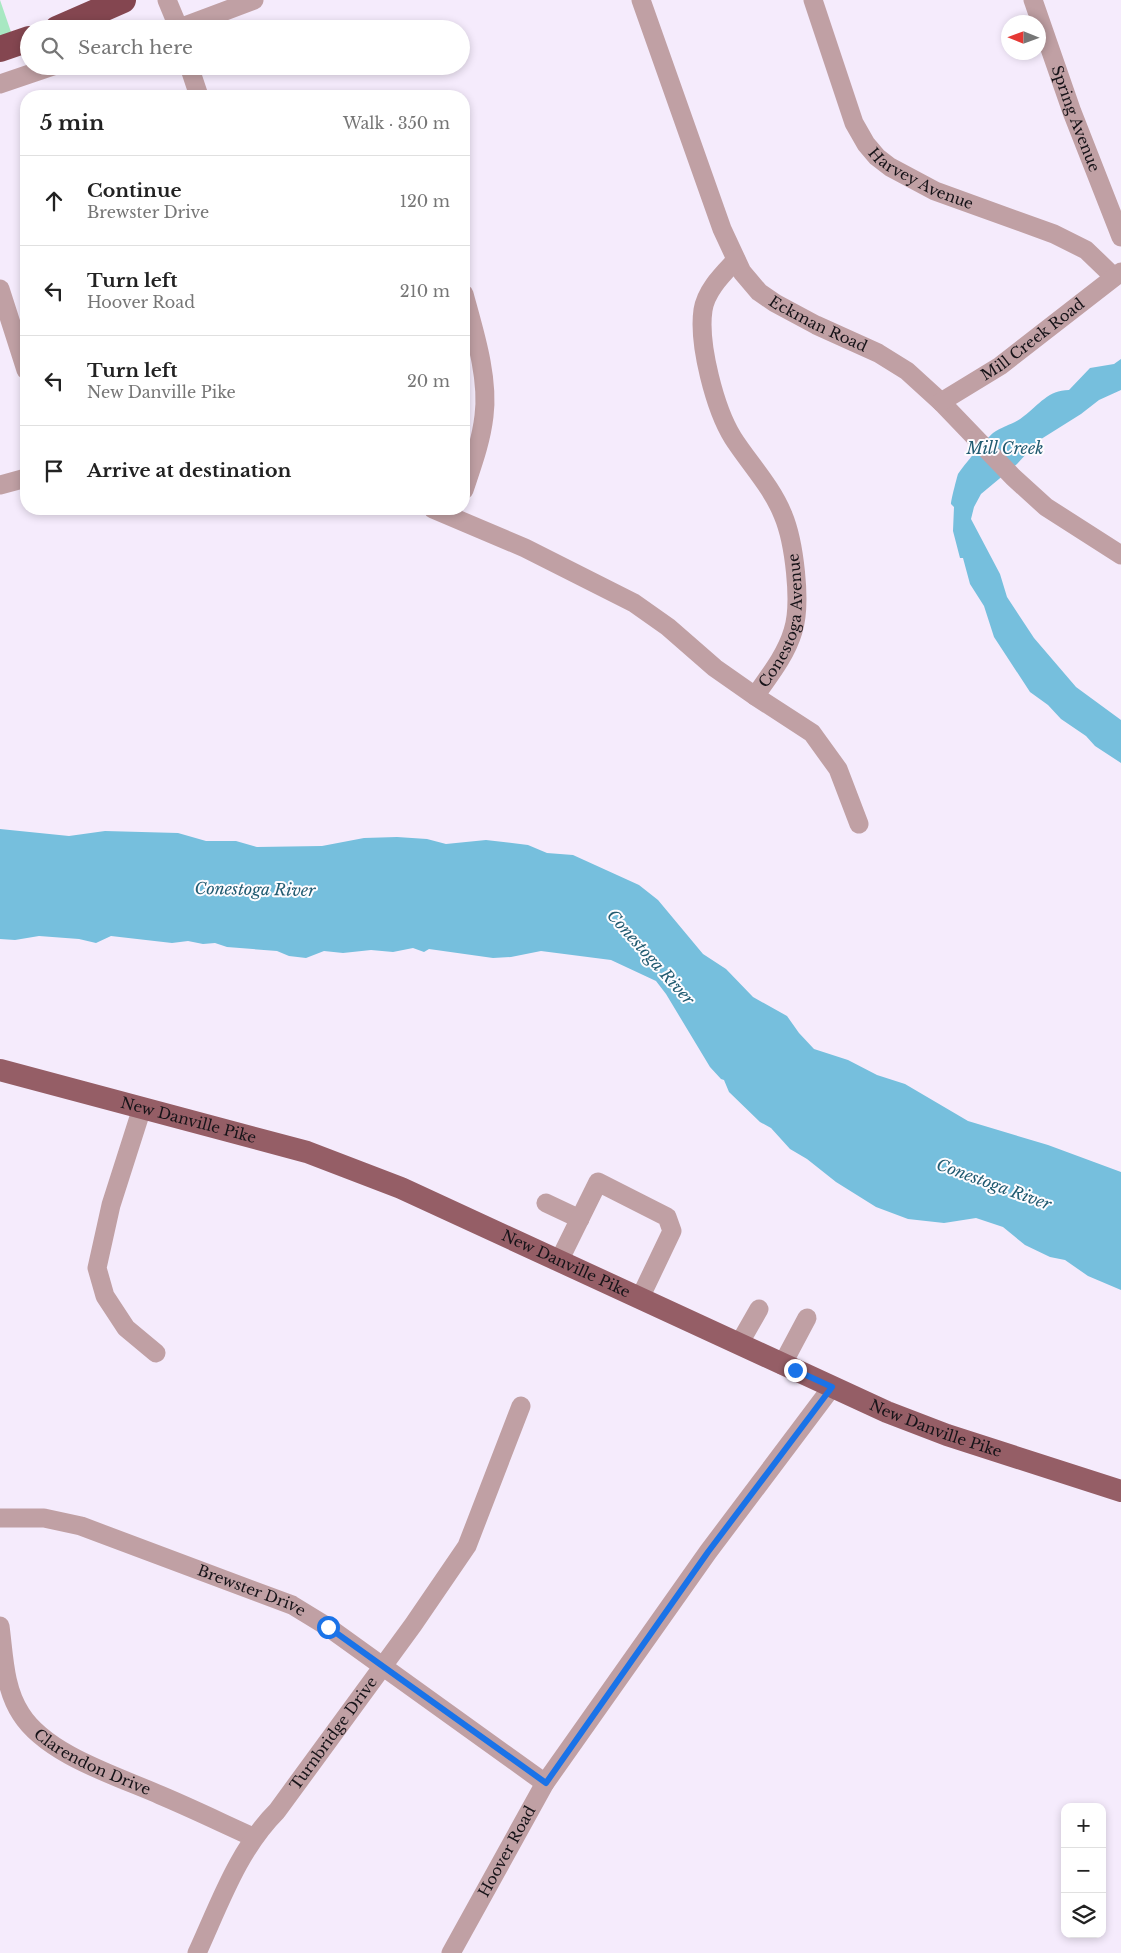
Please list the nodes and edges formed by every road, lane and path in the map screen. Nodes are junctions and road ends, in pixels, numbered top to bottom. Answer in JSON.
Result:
{"nodes":[{"id":1,"x":123,"y":0,"type":"edge"},
{"id":2,"x":167,"y":0,"type":"edge"},
{"id":3,"x":254,"y":0,"type":"edge"},
{"id":4,"x":641,"y":0,"type":"edge"},
{"id":5,"x":813,"y":0,"type":"edge"},
{"id":6,"x":1033,"y":0,"type":"edge"},
{"id":7,"x":77,"y":20,"type":"edge"},
{"id":8,"x":175,"y":20,"type":"edge"},
{"id":9,"x":202,"y":20,"type":"edge"},
{"id":10,"x":20,"y":42,"type":"edge"},
{"id":11,"x":0,"y":49,"type":"edge"},
{"id":12,"x":26,"y":75,"type":"edge"},
{"id":13,"x":192,"y":75,"type":"edge"},
{"id":14,"x":0,"y":84,"type":"edge"},
{"id":15,"x":197,"y":90,"type":"edge"},
{"id":16,"x":1121,"y":236,"type":"edge"},
{"id":17,"x":736,"y":260,"type":"junction"},
{"id":18,"x":1117,"y":274,"type":"edge"},
{"id":19,"x":0,"y":289,"type":"edge"},
{"id":20,"x":470,"y":315,"type":"edge"},
{"id":21,"x":20,"y":351,"type":"edge"},
{"id":22,"x":941,"y":402,"type":"junction"},
{"id":23,"x":470,"y":473,"type":"edge"},
{"id":24,"x":20,"y":480,"type":"edge"},
{"id":25,"x":0,"y":485,"type":"edge"},
{"id":26,"x":460,"y":515,"type":"edge"},
{"id":27,"x":1121,"y":555,"type":"edge"},
{"id":28,"x":754,"y":696,"type":"junction"},
{"id":29,"x":859,"y":824,"type":"dead end"},
{"id":30,"x":0,"y":1070,"type":"edge"},
{"id":31,"x":142,"y":1108,"type":"junction"},
{"id":32,"x":546,"y":1202,"type":"dead end"},
{"id":33,"x":580,"y":1219,"type":"junction"},
{"id":34,"x":559,"y":1262,"type":"junction"},
{"id":35,"x":640,"y":1298,"type":"junction"},
{"id":36,"x":759,"y":1309,"type":"dead end"},
{"id":37,"x":807,"y":1318,"type":"dead end"},
{"id":38,"x":739,"y":1344,"type":"junction"},
{"id":39,"x":156,"y":1353,"type":"dead end"},
{"id":40,"x":782,"y":1365,"type":"junction"},
{"id":41,"x":832,"y":1387,"type":"junction"},
{"id":42,"x":521,"y":1406,"type":"dead end"},
{"id":43,"x":1121,"y":1491,"type":"edge"},
{"id":44,"x":0,"y":1518,"type":"edge"},
{"id":45,"x":0,"y":1626,"type":"edge"},
{"id":46,"x":382,"y":1666,"type":"junction"},
{"id":47,"x":546,"y":1783,"type":"junction"},
{"id":48,"x":253,"y":1837,"type":"junction"},
{"id":49,"x":197,"y":1953,"type":"edge"},
{"id":50,"x":451,"y":1953,"type":"edge"}],
"edges":[{"from":1,"to":7,"type":"highway"},
{"from":2,"to":8,"type":"street"},
{"from":3,"to":9,"type":"street"},
{"from":4,"to":17,"type":"street","name":"Eckman Road"},
{"from":5,"to":18,"type":"street","name":"Harvey Avenue"},
{"from":6,"to":16,"type":"street","name":"Spring Avenue"},
{"from":10,"to":11,"type":"highway"},
{"from":12,"to":14,"type":"street"},
{"from":13,"to":15,"type":"street"},
{"from":17,"to":22,"type":"street","name":"Eckman Road"},
{"from":17,"to":28,"type":"street","name":"Conestoga Avenue"},
{"from":18,"to":22,"type":"street","name":"Mill Creek Road"},
{"from":19,"to":21,"type":"street"},
{"from":20,"to":23,"type":"street"},
{"from":22,"to":27,"type":"street","name":"Eckman Road"},
{"from":24,"to":25,"type":"street"},
{"from":26,"to":28,"type":"street","name":"Conestoga Avenue"},
{"from":28,"to":29,"type":"street"},
{"from":30,"to":31,"type":"main road","name":"New Danville Pike"},
{"from":31,"to":34,"type":"main road","name":"New Danville Pike"},
{"from":31,"to":39,"type":"street"},
{"from":32,"to":33,"type":"street"},
{"from":33,"to":34,"type":"street"},
{"from":33,"to":35,"type":"street"},
{"from":34,"to":35,"type":"main road","name":"New Danville Pike"},
{"from":35,"to":38,"type":"main road","name":"New Danville Pike"},
{"from":36,"to":38,"type":"street"},
{"from":37,"to":40,"type":"street"},
{"from":38,"to":40,"type":"main road","name":"New Danville Pike"},
{"from":40,"to":41,"type":"main road","name":"New Danville Pike"},
{"from":41,"to":43,"type":"main road","name":"New Danville Pike"},
{"from":41,"to":47,"type":"street","name":"Hoover Road"},
{"from":42,"to":46,"type":"street","name":"Turnbridge Drive"},
{"from":44,"to":46,"type":"street","name":"Brewster Drive"},
{"from":45,"to":48,"type":"street","name":"Clarendon Drive"},
{"from":46,"to":47,"type":"street","name":"Brewster Drive"},
{"from":46,"to":48,"type":"street","name":"Turnbridge Drive"},
{"from":47,"to":50,"type":"street","name":"Hoover Road"},
{"from":48,"to":49,"type":"street","name":"Turnbridge Drive"}]}
